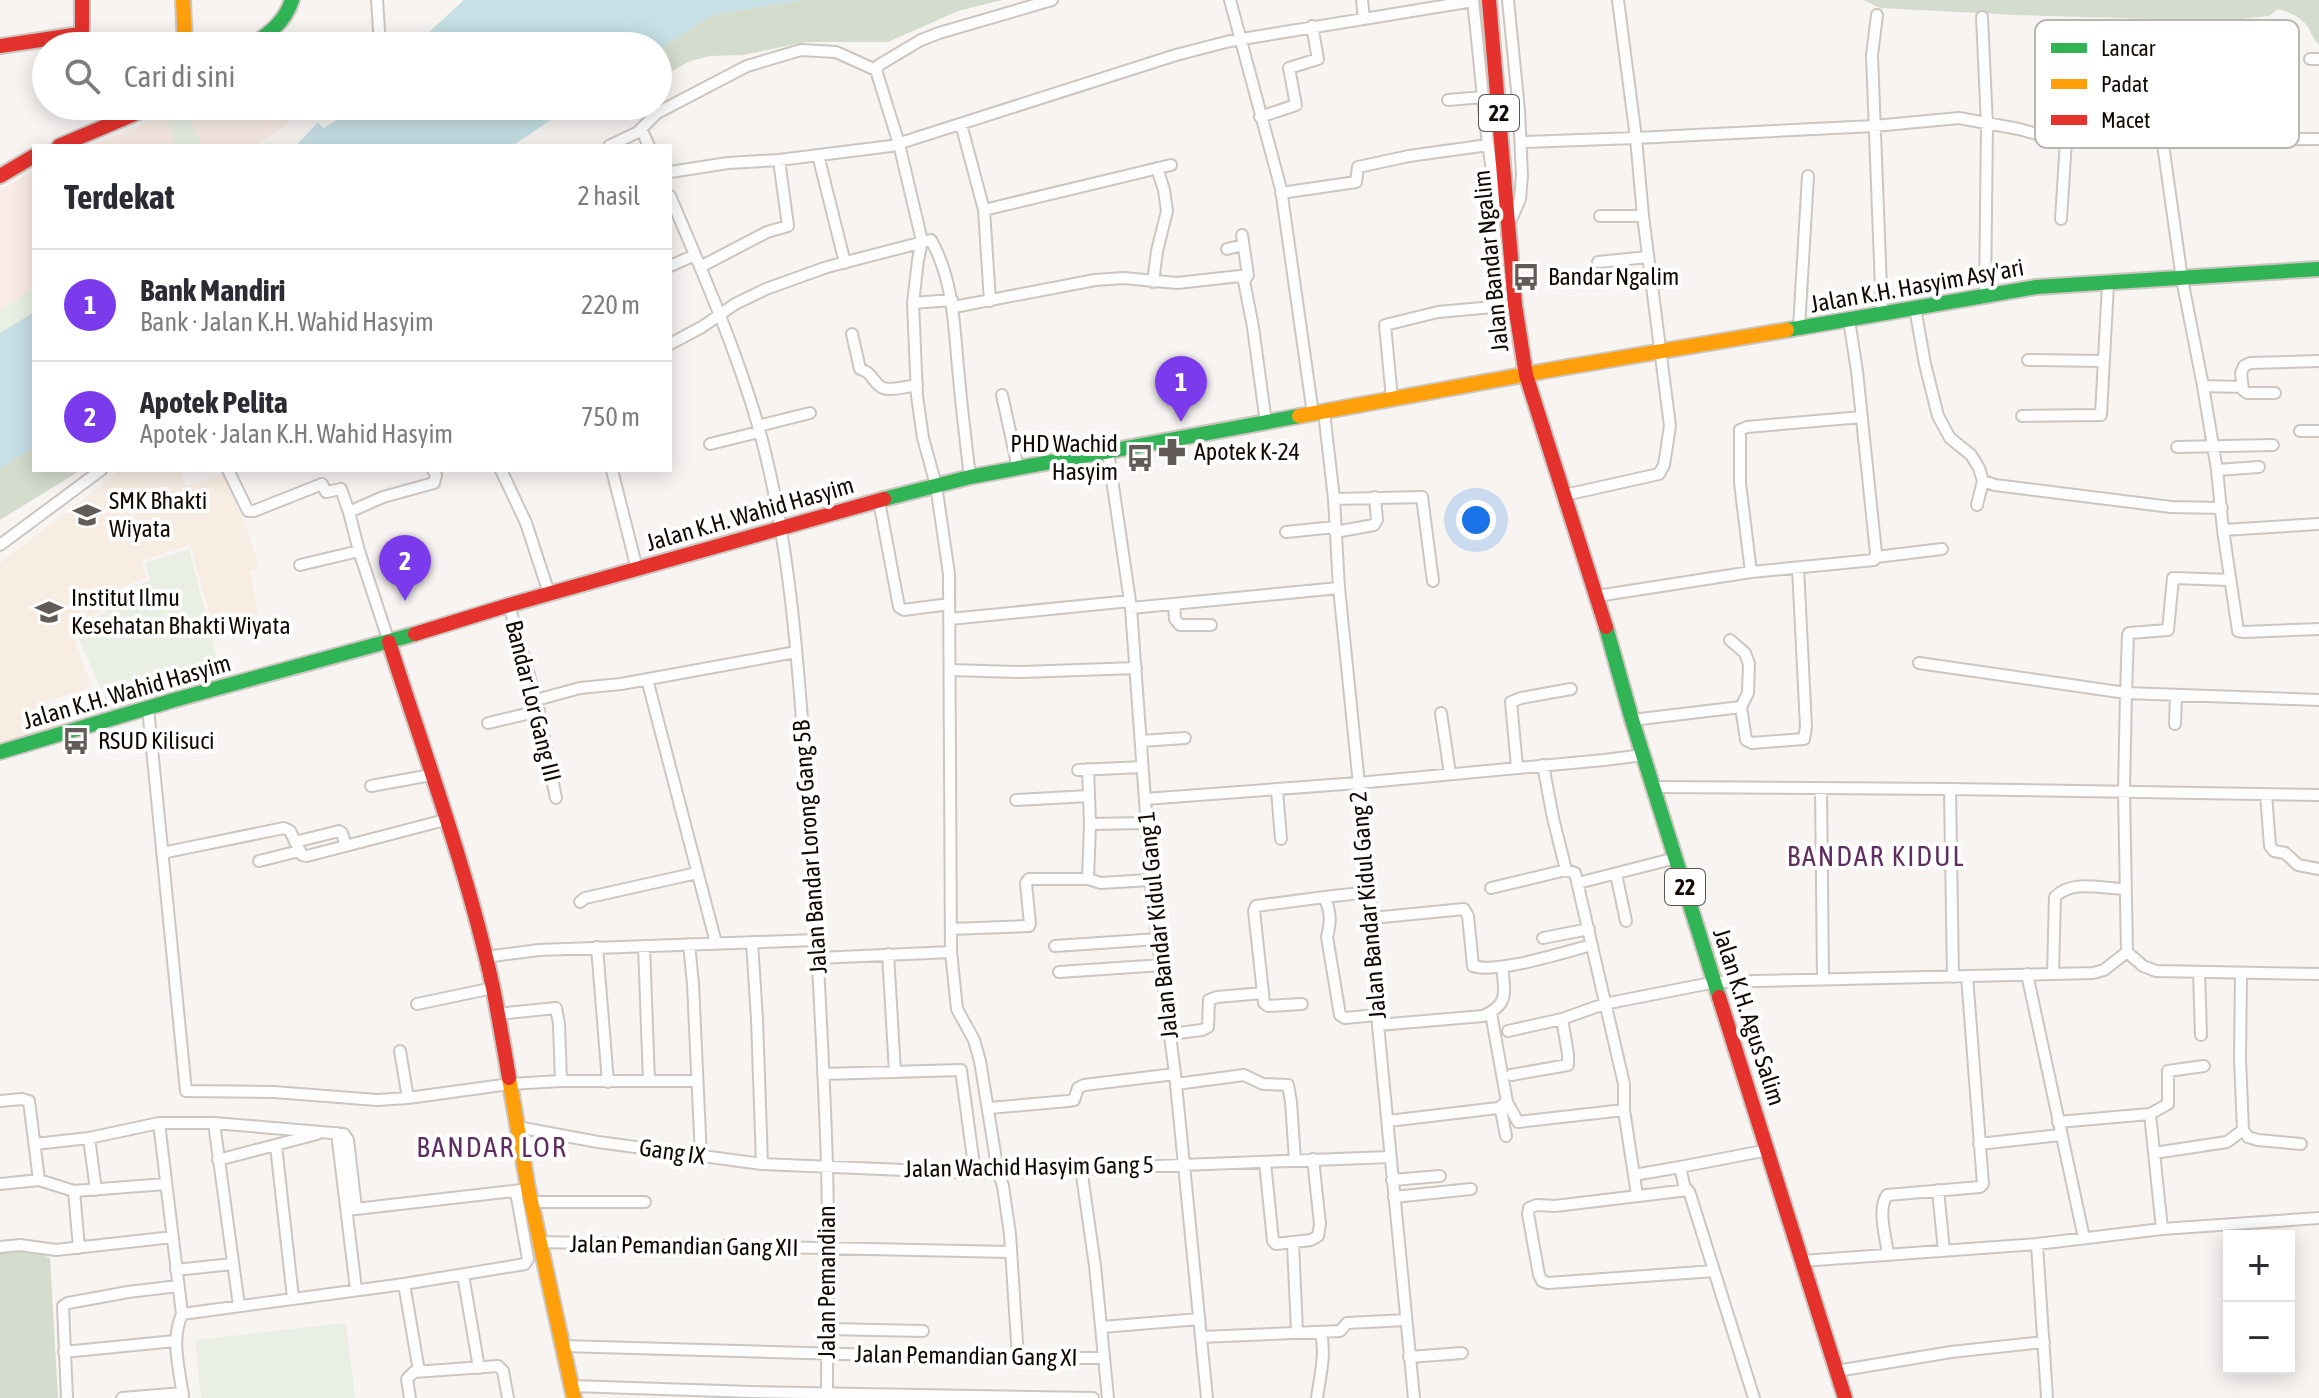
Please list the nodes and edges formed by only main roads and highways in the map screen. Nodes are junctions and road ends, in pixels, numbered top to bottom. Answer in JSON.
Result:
{"nodes":[{"id":1,"x":82,"y":0,"type":"edge"},
{"id":2,"x":183,"y":0,"type":"edge"},
{"id":3,"x":292,"y":0,"type":"edge"},
{"id":4,"x":1489,"y":0,"type":"edge"},
{"id":5,"x":81,"y":32,"type":"edge"},
{"id":6,"x":184,"y":32,"type":"edge"},
{"id":7,"x":270,"y":32,"type":"edge"},
{"id":8,"x":32,"y":41,"type":"edge"},
{"id":9,"x":0,"y":46,"type":"edge"},
{"id":10,"x":120,"y":120,"type":"edge"},
{"id":11,"x":64,"y":144,"type":"edge"},
{"id":12,"x":32,"y":157,"type":"edge"},
{"id":13,"x":0,"y":176,"type":"edge"},
{"id":14,"x":2319,"y":269,"type":"edge"},
{"id":15,"x":1526,"y":375,"type":"junction"},
{"id":16,"x":389,"y":642,"type":"junction"},
{"id":17,"x":0,"y":752,"type":"edge"},
{"id":18,"x":573,"y":1392,"type":"edge"},
{"id":19,"x":1845,"y":1398,"type":"edge"}],
"edges":[{"from":1,"to":5,"type":"main road"},
{"from":2,"to":6,"type":"main road"},
{"from":3,"to":7,"type":"main road"},
{"from":4,"to":15,"type":"main road","name":"Jalan Bandar Ngalim","number":"22"},
{"from":8,"to":9,"type":"main road"},
{"from":10,"to":11,"type":"main road"},
{"from":12,"to":13,"type":"main road"},
{"from":14,"to":15,"type":"main road","name":"Jalan K.H. Hasyim Asy'ari"},
{"from":15,"to":16,"type":"main road","name":"Jalan K.H. Wahid Hasyim"},
{"from":15,"to":19,"type":"main road","name":"Jalan K.H. Agus Salim","number":"22"},
{"from":16,"to":17,"type":"main road","name":"Jalan K.H. Wahid Hasyim"},
{"from":16,"to":18,"type":"main road"}]}
